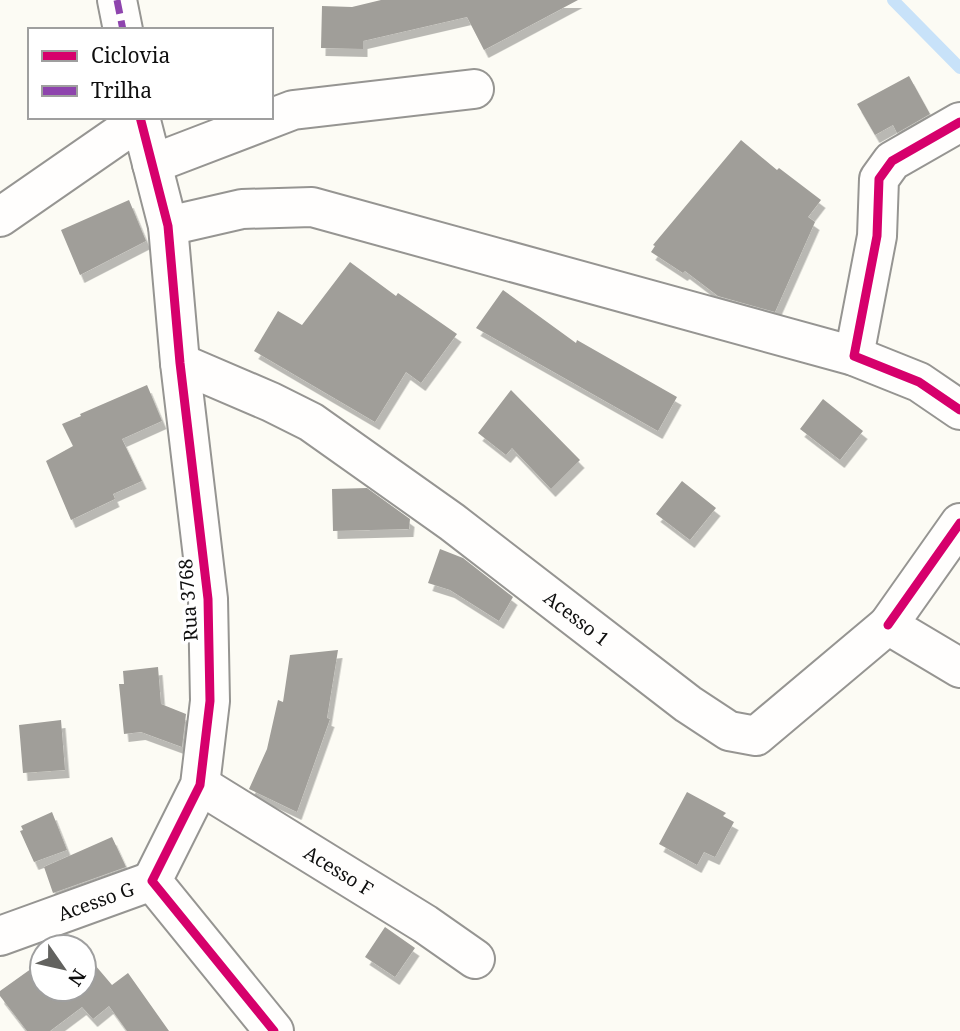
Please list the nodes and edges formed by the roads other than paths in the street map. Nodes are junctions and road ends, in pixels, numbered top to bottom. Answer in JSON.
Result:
{"nodes":[{"id":1,"x":117,"y":0,"type":"edge"},
{"id":2,"x":123,"y":28,"type":"edge"},
{"id":3,"x":474,"y":89,"type":"dead end"},
{"id":4,"x":273,"y":118,"type":"edge"},
{"id":5,"x":140,"y":119,"type":"edge"},
{"id":6,"x":270,"y":119,"type":"edge"},
{"id":7,"x":960,"y":122,"type":"edge"},
{"id":8,"x":152,"y":164,"type":"junction"},
{"id":9,"x":0,"y":217,"type":"edge"},
{"id":10,"x":168,"y":226,"type":"junction"},
{"id":11,"x":854,"y":356,"type":"junction"},
{"id":12,"x":180,"y":363,"type":"junction"},
{"id":13,"x":960,"y":410,"type":"edge"},
{"id":14,"x":960,"y":523,"type":"edge"},
{"id":15,"x":888,"y":625,"type":"junction"},
{"id":16,"x":960,"y":668,"type":"edge"},
{"id":17,"x":200,"y":785,"type":"junction"},
{"id":18,"x":152,"y":881,"type":"junction"},
{"id":19,"x":4,"y":923,"type":"edge"},
{"id":20,"x":475,"y":959,"type":"dead end"},
{"id":21,"x":274,"y":1031,"type":"edge"}],
"edges":[{"from":1,"to":2,"type":"street"},
{"from":3,"to":4,"type":"street"},
{"from":5,"to":8,"type":"street","name":"Rua 3768"},
{"from":5,"to":9,"type":"street"},
{"from":6,"to":8,"type":"street"},
{"from":7,"to":11,"type":"street"},
{"from":8,"to":10,"type":"street","name":"Rua 3768"},
{"from":10,"to":11,"type":"street"},
{"from":10,"to":12,"type":"street","name":"Rua 3768"},
{"from":11,"to":13,"type":"street"},
{"from":12,"to":15,"type":"street","name":"Acesso 1"},
{"from":12,"to":17,"type":"street","name":"Rua 3768"},
{"from":14,"to":15,"type":"street"},
{"from":15,"to":16,"type":"street"},
{"from":17,"to":18,"type":"street","name":"Rua 3768"},
{"from":17,"to":20,"type":"street","name":"Acesso F"},
{"from":18,"to":19,"type":"street","name":"Acesso G"},
{"from":18,"to":21,"type":"street"}]}
